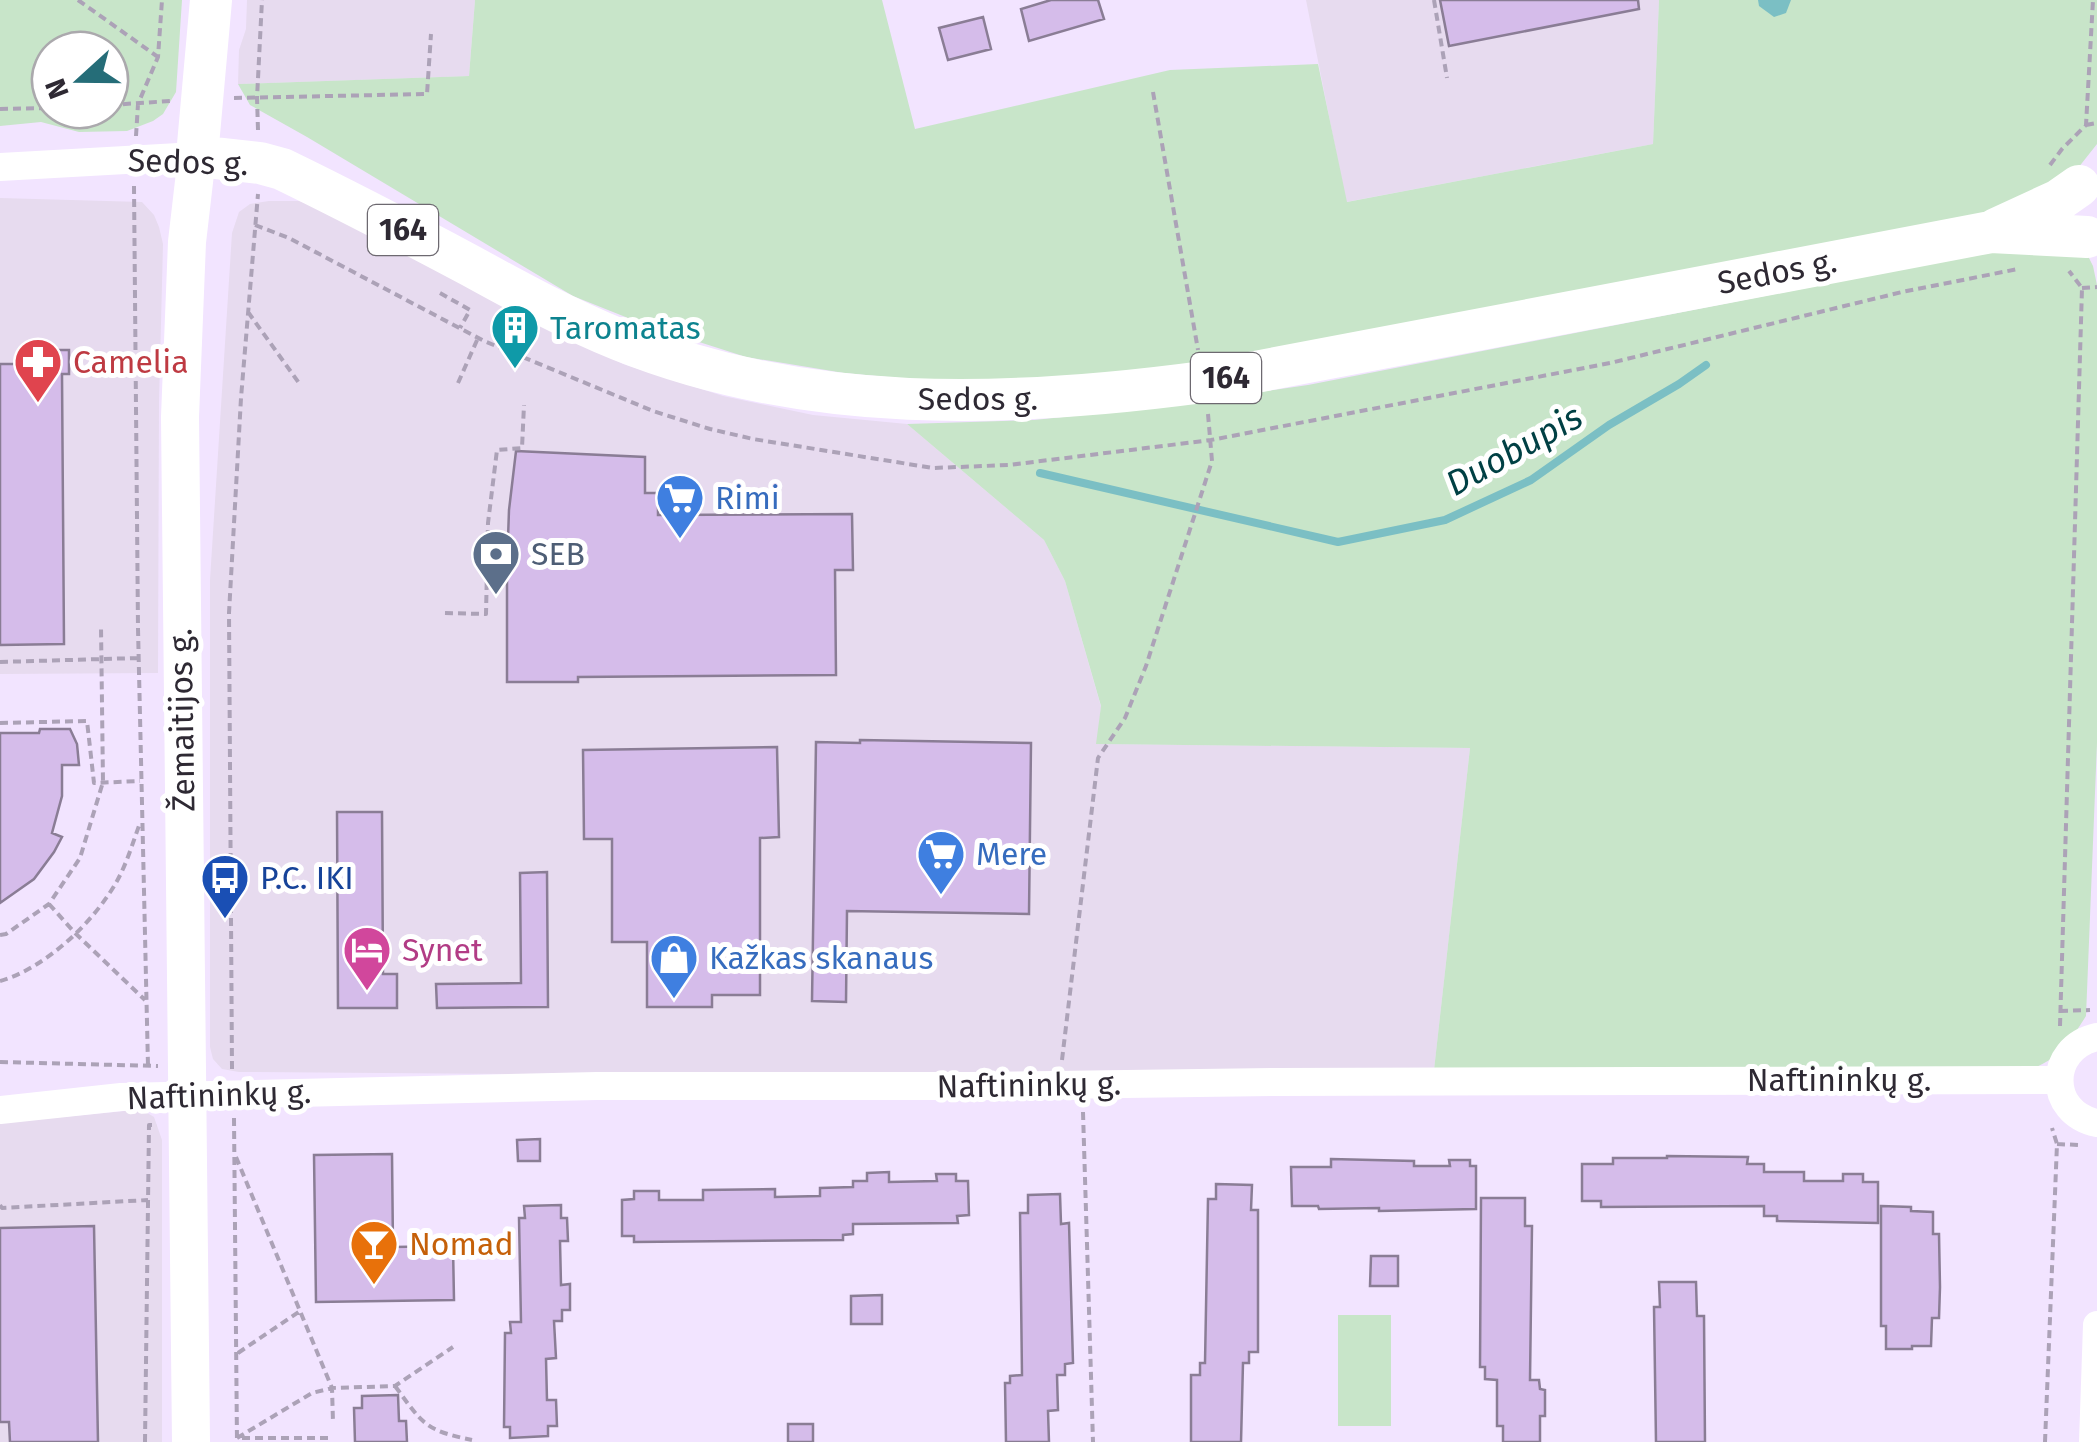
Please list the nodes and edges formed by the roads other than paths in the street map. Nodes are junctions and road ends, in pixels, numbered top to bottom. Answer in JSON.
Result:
{"nodes":[{"id":1,"x":210,"y":0,"type":"edge"},
{"id":2,"x":196,"y":156,"type":"junction"},
{"id":3,"x":2087,"y":158,"type":"edge"},
{"id":4,"x":0,"y":167,"type":"edge"},
{"id":5,"x":1992,"y":232,"type":"junction"},
{"id":6,"x":2094,"y":245,"type":"edge"},
{"id":7,"x":2097,"y":1037,"type":"edge"},
{"id":8,"x":2051,"y":1080,"type":"junction"},
{"id":9,"x":187,"y":1084,"type":"junction"},
{"id":10,"x":0,"y":1110,"type":"edge"},
{"id":11,"x":2097,"y":1123,"type":"edge"},
{"id":12,"x":2097,"y":1324,"type":"edge"},
{"id":13,"x":191,"y":1442,"type":"edge"},
{"id":14,"x":2093,"y":1442,"type":"edge"}],
"edges":[{"from":1,"to":2,"type":"main road","name":"Žemaitijos g."},
{"from":2,"to":4,"type":"street","name":"Sedos g."},
{"from":2,"to":5,"type":"main road","name":"Sedos g.","number":"164"},
{"from":2,"to":9,"type":"main road","name":"Žemaitijos g."},
{"from":3,"to":5,"type":"main road","name":"Sedos g.","number":"164"},
{"from":3,"to":6,"type":"main road","number":"164"},
{"from":5,"to":6,"type":"main road","name":"Sedos g.","number":"164"},
{"from":7,"to":8,"type":"street"},
{"from":8,"to":9,"type":"street","name":"Naftininkų g."},
{"from":8,"to":11,"type":"street"},
{"from":9,"to":10,"type":"street","name":"Naftininkų g."},
{"from":9,"to":13,"type":"main road","name":"Žemaitijos g."},
{"from":12,"to":14,"type":"street"}]}
